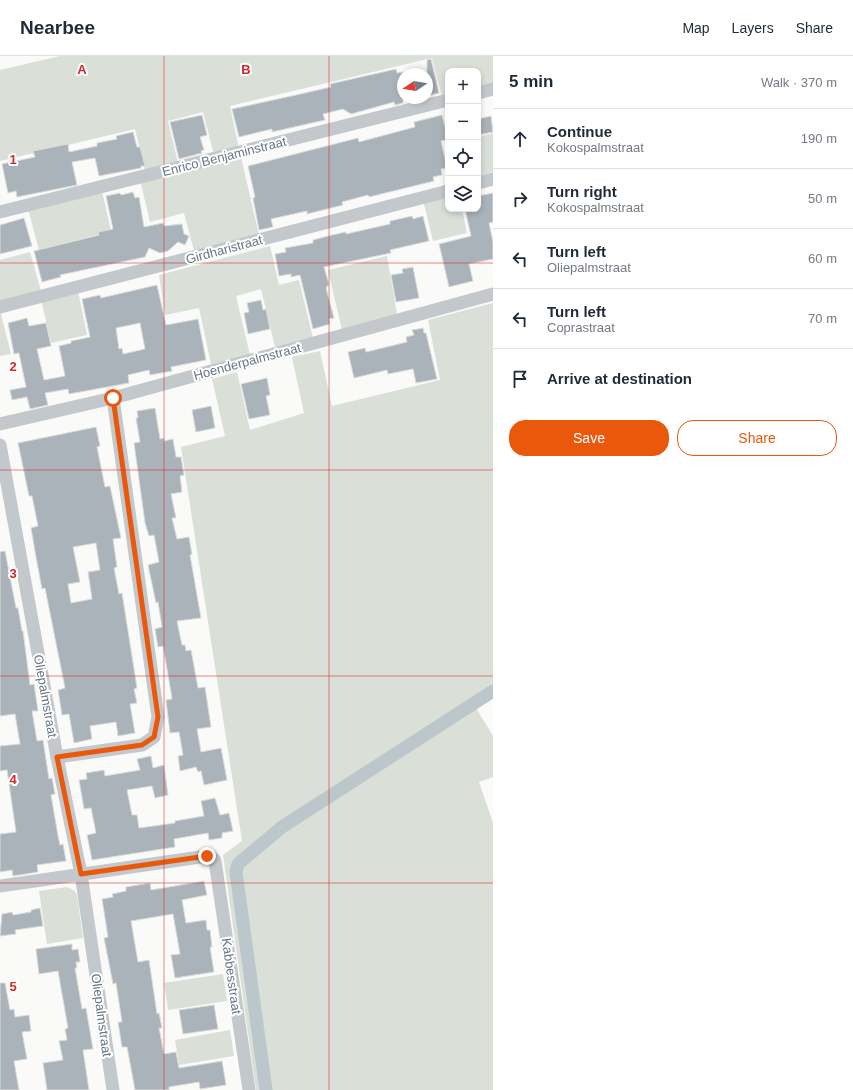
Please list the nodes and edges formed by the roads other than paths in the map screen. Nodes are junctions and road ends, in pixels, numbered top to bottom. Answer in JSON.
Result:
{"nodes":[{"id":1,"x":493,"y":89,"type":"edge"},
{"id":2,"x":481,"y":92,"type":"edge"},
{"id":3,"x":445,"y":101,"type":"edge"},
{"id":4,"x":493,"y":179,"type":"edge"},
{"id":5,"x":481,"y":182,"type":"edge"},
{"id":6,"x":445,"y":192,"type":"edge"},
{"id":7,"x":0,"y":212,"type":"edge"},
{"id":8,"x":493,"y":294,"type":"edge"},
{"id":9,"x":0,"y":308,"type":"edge"},
{"id":10,"x":113,"y":398,"type":"junction"},
{"id":11,"x":0,"y":424,"type":"edge"},
{"id":12,"x":0,"y":444,"type":"edge"},
{"id":13,"x":57,"y":757,"type":"junction"},
{"id":14,"x":81,"y":874,"type":"junction"},
{"id":15,"x":0,"y":886,"type":"edge"},
{"id":16,"x":113,"y":1090,"type":"edge"},
{"id":17,"x":249,"y":1090,"type":"edge"}],
"edges":[{"from":1,"to":2,"type":"street"},
{"from":3,"to":7,"type":"street","name":"Enrico Benjaminstraat"},
{"from":4,"to":5,"type":"street"},
{"from":6,"to":9,"type":"street","name":"Girdharistraat"},
{"from":8,"to":10,"type":"street","name":"Hoenderpalmstraat"},
{"from":10,"to":11,"type":"street","name":"Hoenderpalmstraat"},
{"from":10,"to":13,"type":"street"},
{"from":12,"to":13,"type":"street","name":"Oliepalmstraat"},
{"from":13,"to":14,"type":"street","name":"Oliepalmstraat"},
{"from":14,"to":15,"type":"street"},
{"from":14,"to":16,"type":"street","name":"Oliepalmstraat"},
{"from":14,"to":17,"type":"street","name":"Kabbesstraat"}]}
